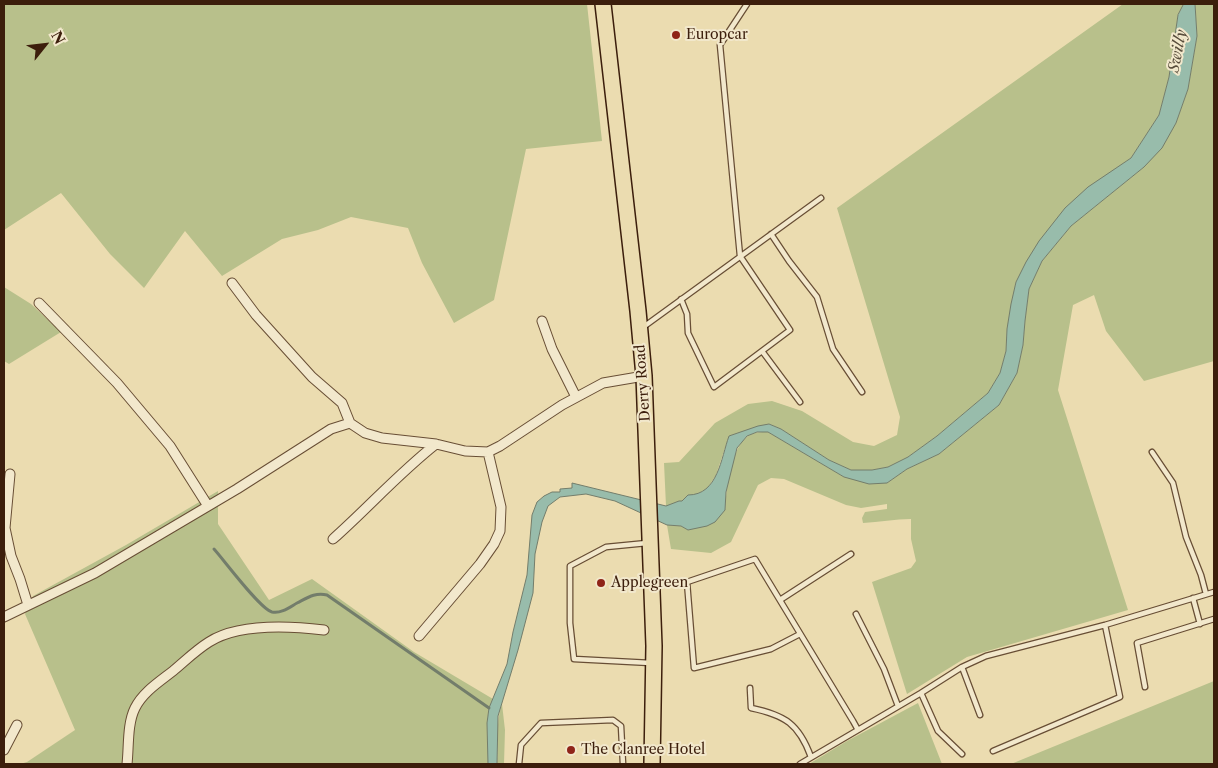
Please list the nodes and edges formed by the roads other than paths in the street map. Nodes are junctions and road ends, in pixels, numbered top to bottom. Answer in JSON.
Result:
{"nodes":[{"id":1,"x":602,"y":4,"type":"edge"},
{"id":2,"x":747,"y":4,"type":"edge"},
{"id":3,"x":821,"y":198,"type":"dead end"},
{"id":4,"x":771,"y":234,"type":"junction"},
{"id":5,"x":740,"y":256,"type":"junction"},
{"id":6,"x":232,"y":283,"type":"dead end"},
{"id":7,"x":681,"y":299,"type":"junction"},
{"id":8,"x":39,"y":303,"type":"dead end"},
{"id":9,"x":542,"y":321,"type":"dead end"},
{"id":10,"x":639,"y":330,"type":"junction"},
{"id":11,"x":762,"y":351,"type":"junction"},
{"id":12,"x":644,"y":376,"type":"junction"},
{"id":13,"x":862,"y":392,"type":"dead end"},
{"id":14,"x":576,"y":397,"type":"junction"},
{"id":15,"x":800,"y":402,"type":"dead end"},
{"id":16,"x":350,"y":422,"type":"junction"},
{"id":17,"x":436,"y":444,"type":"junction"},
{"id":18,"x":488,"y":452,"type":"junction"},
{"id":19,"x":1152,"y":452,"type":"dead end"},
{"id":20,"x":10,"y":474,"type":"dead end"},
{"id":21,"x":208,"y":506,"type":"junction"},
{"id":22,"x":651,"y":535,"type":"junction"},
{"id":23,"x":333,"y":539,"type":"dead end"},
{"id":24,"x":851,"y":554,"type":"dead end"},
{"id":25,"x":1214,"y":592,"type":"edge"},
{"id":26,"x":1206,"y":594,"type":"junction"},
{"id":27,"x":1193,"y":598,"type":"junction"},
{"id":28,"x":780,"y":600,"type":"junction"},
{"id":29,"x":28,"y":605,"type":"junction"},
{"id":30,"x":856,"y":614,"type":"dead end"},
{"id":31,"x":4,"y":617,"type":"edge"},
{"id":32,"x":1214,"y":619,"type":"edge"},
{"id":33,"x":1200,"y":624,"type":"junction"},
{"id":34,"x":1105,"y":625,"type":"junction"},
{"id":35,"x":324,"y":630,"type":"dead end"},
{"id":36,"x":800,"y":634,"type":"junction"},
{"id":37,"x":420,"y":636,"type":"dead end"},
{"id":38,"x":653,"y":664,"type":"junction"},
{"id":39,"x":962,"y":667,"type":"junction"},
{"id":40,"x":1145,"y":687,"type":"dead end"},
{"id":41,"x":750,"y":688,"type":"dead end"},
{"id":42,"x":922,"y":693,"type":"junction"},
{"id":43,"x":898,"y":706,"type":"junction"},
{"id":44,"x":980,"y":715,"type":"dead end"},
{"id":45,"x":17,"y":725,"type":"dead end"},
{"id":46,"x":858,"y":730,"type":"junction"},
{"id":47,"x":4,"y":750,"type":"edge"},
{"id":48,"x":993,"y":751,"type":"dead end"},
{"id":49,"x":962,"y":754,"type":"dead end"},
{"id":50,"x":811,"y":757,"type":"junction"},
{"id":51,"x":127,"y":764,"type":"edge"},
{"id":52,"x":518,"y":764,"type":"edge"},
{"id":53,"x":623,"y":764,"type":"edge"},
{"id":54,"x":652,"y":764,"type":"edge"},
{"id":55,"x":800,"y":764,"type":"edge"}],
"edges":[{"from":1,"to":10,"type":"main road","name":"Derry Road"},
{"from":2,"to":5,"type":"lane"},
{"from":3,"to":4,"type":"lane"},
{"from":4,"to":5,"type":"lane"},
{"from":4,"to":13,"type":"lane"},
{"from":5,"to":7,"type":"lane"},
{"from":5,"to":11,"type":"lane"},
{"from":6,"to":16,"type":"street"},
{"from":7,"to":10,"type":"lane"},
{"from":7,"to":11,"type":"lane"},
{"from":8,"to":21,"type":"street"},
{"from":9,"to":14,"type":"street"},
{"from":10,"to":12,"type":"main road","name":"Derry Road"},
{"from":11,"to":15,"type":"lane"},
{"from":12,"to":14,"type":"street"},
{"from":12,"to":22,"type":"main road","name":"Derry Road"},
{"from":14,"to":18,"type":"street"},
{"from":16,"to":17,"type":"street"},
{"from":16,"to":21,"type":"street"},
{"from":17,"to":18,"type":"street"},
{"from":17,"to":23,"type":"street"},
{"from":18,"to":37,"type":"street"},
{"from":19,"to":26,"type":"lane"},
{"from":20,"to":29,"type":"street"},
{"from":21,"to":29,"type":"street"},
{"from":22,"to":38,"type":"main road","name":"Derry Road"},
{"from":22,"to":38,"type":"lane"},
{"from":24,"to":28,"type":"lane"},
{"from":25,"to":26,"type":"lane"},
{"from":26,"to":27,"type":"lane"},
{"from":27,"to":33,"type":"lane"},
{"from":27,"to":34,"type":"lane"},
{"from":28,"to":36,"type":"lane"},
{"from":28,"to":36,"type":"lane"},
{"from":29,"to":31,"type":"street"},
{"from":30,"to":43,"type":"lane"},
{"from":32,"to":33,"type":"lane"},
{"from":33,"to":40,"type":"lane"},
{"from":34,"to":39,"type":"lane"},
{"from":34,"to":48,"type":"lane"},
{"from":35,"to":51,"type":"street"},
{"from":36,"to":46,"type":"lane"},
{"from":38,"to":54,"type":"main road","name":"Derry Road"},
{"from":39,"to":42,"type":"lane"},
{"from":39,"to":44,"type":"lane"},
{"from":41,"to":50,"type":"lane"},
{"from":42,"to":43,"type":"lane"},
{"from":42,"to":49,"type":"lane"},
{"from":43,"to":46,"type":"lane"},
{"from":45,"to":47,"type":"street"},
{"from":46,"to":50,"type":"lane"},
{"from":50,"to":55,"type":"lane"},
{"from":52,"to":53,"type":"lane"}]}
